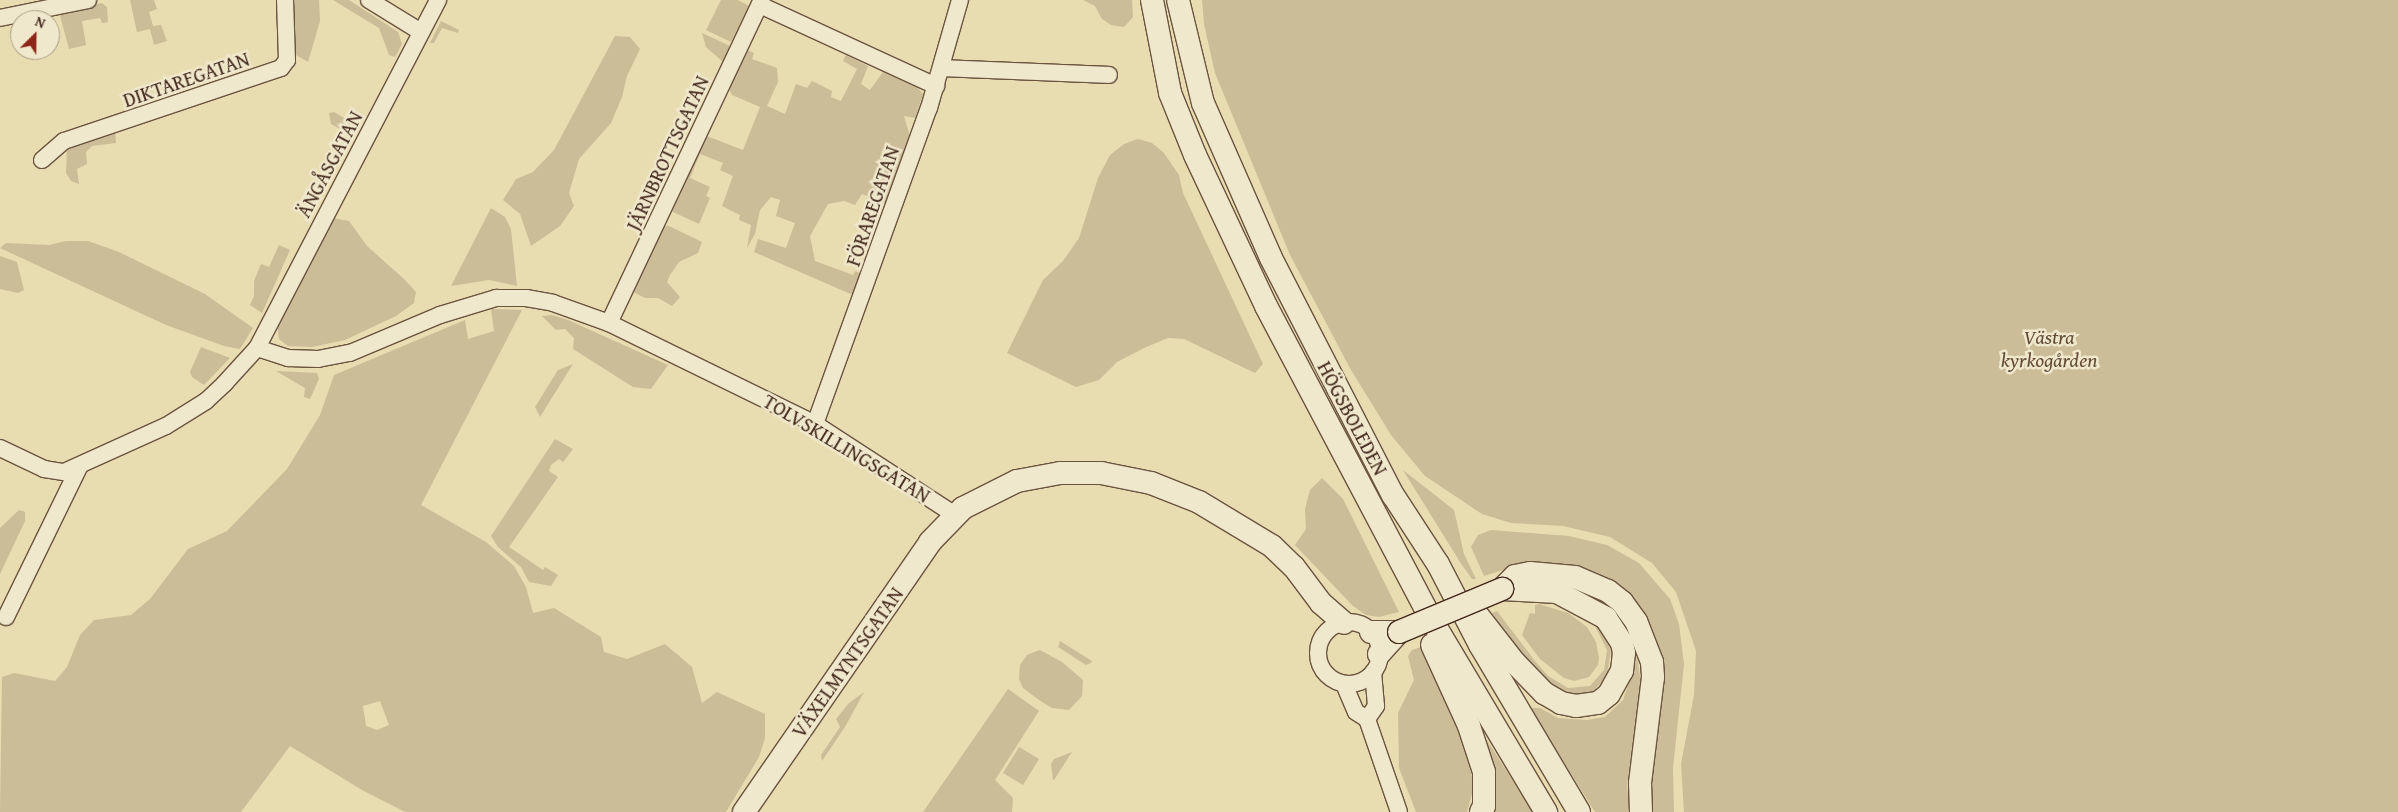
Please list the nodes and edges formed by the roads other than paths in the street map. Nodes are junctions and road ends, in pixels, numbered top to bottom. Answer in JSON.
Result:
{"nodes":[{"id":1,"x":88,"y":0,"type":"edge"},
{"id":2,"x":285,"y":0,"type":"edge"},
{"id":3,"x":369,"y":0,"type":"edge"},
{"id":4,"x":438,"y":0,"type":"edge"},
{"id":5,"x":960,"y":0,"type":"edge"},
{"id":6,"x":1152,"y":0,"type":"edge"},
{"id":7,"x":1178,"y":0,"type":"edge"},
{"id":8,"x":761,"y":2,"type":"edge"},
{"id":9,"x":0,"y":18,"type":"edge"},
{"id":10,"x":421,"y":32,"type":"junction"},
{"id":11,"x":942,"y":68,"type":"junction"},
{"id":12,"x":1109,"y":75,"type":"dead end"},
{"id":13,"x":936,"y":86,"type":"junction"},
{"id":14,"x":42,"y":160,"type":"dead end"},
{"id":15,"x":609,"y":323,"type":"junction"},
{"id":16,"x":257,"y":348,"type":"junction"},
{"id":17,"x":815,"y":424,"type":"junction"},
{"id":18,"x":0,"y":448,"type":"edge"},
{"id":19,"x":79,"y":467,"type":"junction"},
{"id":20,"x":955,"y":515,"type":"junction"},
{"id":21,"x":1438,"y":564,"type":"junction"},
{"id":22,"x":1502,"y":589,"type":"junction"},
{"id":23,"x":6,"y":617,"type":"dead end"},
{"id":24,"x":1434,"y":624,"type":"junction"},
{"id":25,"x":1336,"y":627,"type":"junction"},
{"id":26,"x":1371,"y":632,"type":"junction"},
{"id":27,"x":1399,"y":632,"type":"junction"},
{"id":28,"x":1376,"y":663,"type":"junction"},
{"id":29,"x":1344,"y":684,"type":"junction"},
{"id":30,"x":1368,"y":719,"type":"junction"},
{"id":31,"x":744,"y":812,"type":"edge"},
{"id":32,"x":1399,"y":812,"type":"edge"},
{"id":33,"x":1481,"y":812,"type":"edge"},
{"id":34,"x":1546,"y":812,"type":"edge"},
{"id":35,"x":1579,"y":812,"type":"edge"},
{"id":36,"x":1641,"y":812,"type":"edge"}],
"edges":[{"from":1,"to":9,"type":"street"},
{"from":2,"to":14,"type":"street","name":"DIKTAREGATAN"},
{"from":3,"to":10,"type":"street"},
{"from":4,"to":10,"type":"street","name":"ÄNGÅSGATAN"},
{"from":5,"to":11,"type":"street","name":"FÖRAREGATAN"},
{"from":6,"to":24,"type":"main road","name":"HÖGSBOLEDEN"},
{"from":7,"to":21,"type":"main road","name":"HÖGSBOLEDEN"},
{"from":8,"to":13,"type":"street"},
{"from":8,"to":15,"type":"street","name":"JÄRNBROTTSGATAN"},
{"from":10,"to":16,"type":"street","name":"ÄNGÅSGATAN"},
{"from":11,"to":12,"type":"street"},
{"from":11,"to":13,"type":"street","name":"FÖRAREGATAN"},
{"from":13,"to":17,"type":"street","name":"FÖRAREGATAN"},
{"from":15,"to":16,"type":"street","name":"TOLVSKILLINGSGATAN"},
{"from":15,"to":17,"type":"street","name":"TOLVSKILLINGSGATAN"},
{"from":16,"to":19,"type":"street","name":"ÄNGÅSGATAN"},
{"from":17,"to":20,"type":"street","name":"TOLVSKILLINGSGATAN"},
{"from":18,"to":19,"type":"street","name":"ÄNGÅSGATAN"},
{"from":19,"to":23,"type":"street"},
{"from":20,"to":25,"type":"main road"},
{"from":20,"to":31,"type":"main road","name":"VÄXELMYNTSGATAN"},
{"from":21,"to":22,"type":"main road"},
{"from":21,"to":35,"type":"main road","name":"HÖGSBOLEDEN"},
{"from":22,"to":27,"type":"main road","bridge":true},
{"from":22,"to":36,"type":"main road"},
{"from":24,"to":33,"type":"main road"},
{"from":24,"to":34,"type":"main road","name":"HÖGSBOLEDEN"},
{"from":25,"to":26,"type":"street"},
{"from":25,"to":29,"type":"street"},
{"from":26,"to":27,"type":"main road"},
{"from":26,"to":28,"type":"street"},
{"from":27,"to":28,"type":"main road"},
{"from":28,"to":29,"type":"street"},
{"from":28,"to":30,"type":"street"},
{"from":29,"to":30,"type":"street"},
{"from":30,"to":32,"type":"street"}]}
